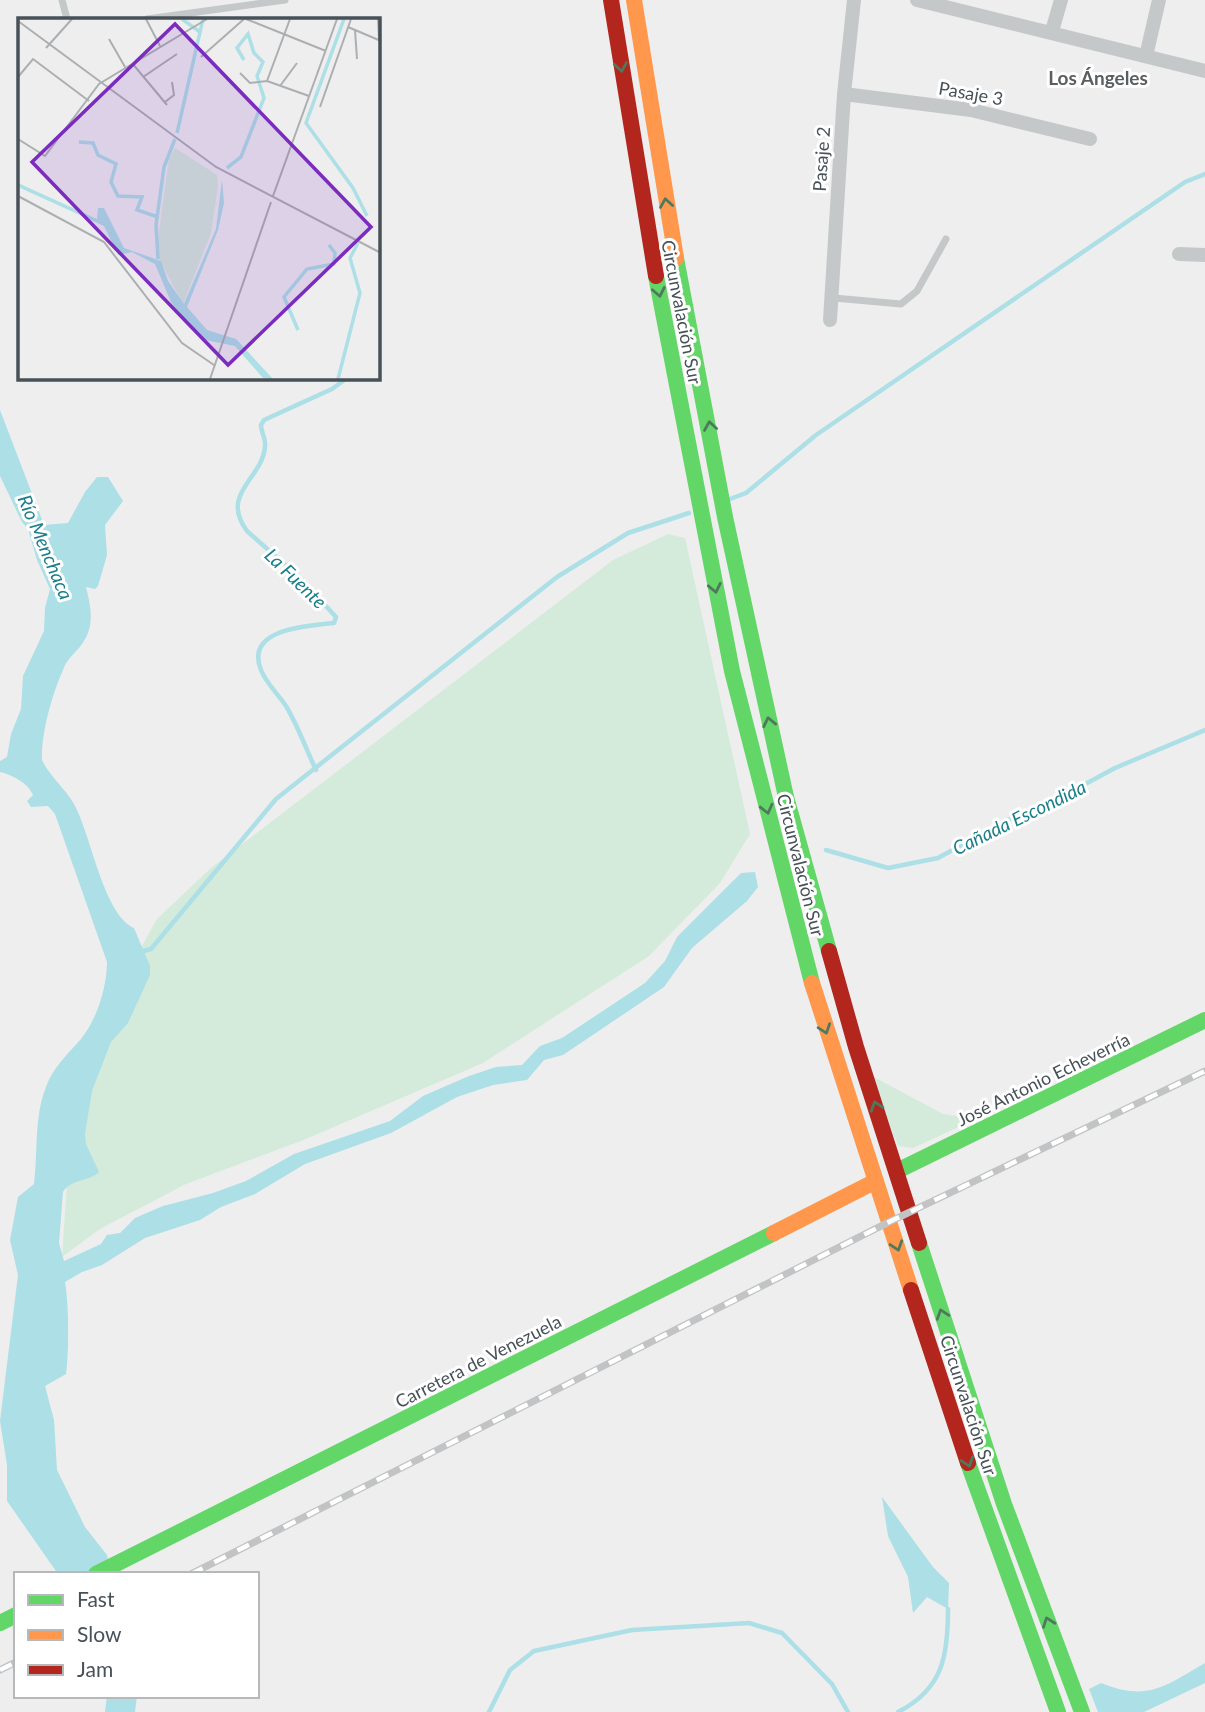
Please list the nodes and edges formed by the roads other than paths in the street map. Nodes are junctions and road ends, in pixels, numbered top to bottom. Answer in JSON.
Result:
{"nodes":[{"id":1,"x":62,"y":0,"type":"edge"},
{"id":2,"x":285,"y":0,"type":"edge"},
{"id":3,"x":611,"y":0,"type":"edge"},
{"id":4,"x":634,"y":0,"type":"edge"},
{"id":5,"x":854,"y":0,"type":"edge"},
{"id":6,"x":917,"y":0,"type":"edge"},
{"id":7,"x":1061,"y":0,"type":"edge"},
{"id":8,"x":1159,"y":0,"type":"edge"},
{"id":9,"x":67,"y":18,"type":"edge"},
{"id":10,"x":154,"y":18,"type":"edge"},
{"id":11,"x":1052,"y":31,"type":"junction"},
{"id":12,"x":1146,"y":56,"type":"junction"},
{"id":13,"x":1205,"y":71,"type":"edge"},
{"id":14,"x":844,"y":94,"type":"junction"},
{"id":15,"x":1090,"y":139,"type":"dead end"},
{"id":16,"x":946,"y":239,"type":"dead end"},
{"id":17,"x":1179,"y":254,"type":"dead end"},
{"id":18,"x":1205,"y":255,"type":"edge"},
{"id":19,"x":834,"y":298,"type":"junction"},
{"id":20,"x":830,"y":320,"type":"dead end"},
{"id":21,"x":1205,"y":1020,"type":"edge"},
{"id":22,"x":897,"y":1171,"type":"junction"},
{"id":23,"x":876,"y":1181,"type":"junction"},
{"id":24,"x":100,"y":1572,"type":"edge"},
{"id":25,"x":1058,"y":1712,"type":"edge"},
{"id":26,"x":1082,"y":1712,"type":"edge"}],
"edges":[{"from":1,"to":9,"type":"lane"},
{"from":2,"to":10,"type":"lane"},
{"from":3,"to":23,"type":"main road","name":"Circunvalación Sur","one_way":true},
{"from":22,"to":4,"type":"main road","name":"Circunvalación Sur","one_way":true},
{"from":5,"to":14,"type":"street","name":"Pasaje 2"},
{"from":6,"to":11,"type":"street"},
{"from":7,"to":11,"type":"street"},
{"from":8,"to":12,"type":"street"},
{"from":11,"to":12,"type":"street"},
{"from":12,"to":13,"type":"street"},
{"from":14,"to":15,"type":"street","name":"Pasaje 3"},
{"from":14,"to":19,"type":"street","name":"Pasaje 2"},
{"from":16,"to":19,"type":"lane"},
{"from":17,"to":18,"type":"street"},
{"from":19,"to":20,"type":"street","name":"Pasaje 2"},
{"from":21,"to":22,"type":"main road","name":"José Antonio Echeverría"},
{"from":22,"to":23,"type":"main road","name":"José Antonio Echeverría"},
{"from":26,"to":22,"type":"main road","name":"Circunvalación Sur","one_way":true},
{"from":23,"to":24,"type":"main road","name":"Carretera de Venezuela"},
{"from":23,"to":25,"type":"main road","name":"Circunvalación Sur","one_way":true}]}
